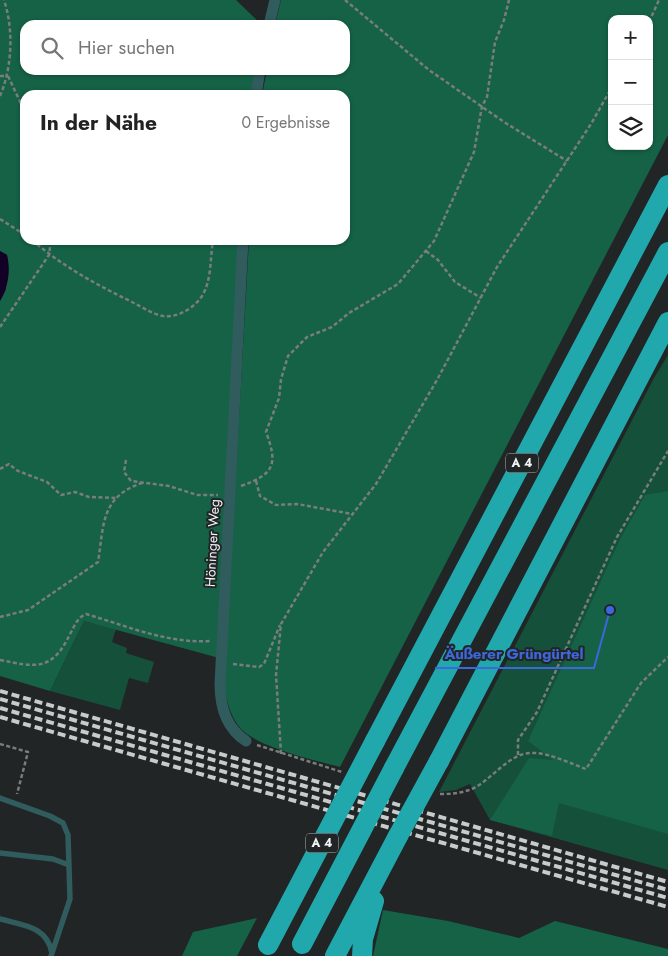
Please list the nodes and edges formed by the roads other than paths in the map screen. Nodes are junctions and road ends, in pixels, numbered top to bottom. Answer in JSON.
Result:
{"nodes":[{"id":1,"x":275,"y":0,"type":"edge"},
{"id":2,"x":270,"y":20,"type":"edge"},
{"id":3,"x":259,"y":75,"type":"edge"},
{"id":4,"x":257,"y":90,"type":"edge"},
{"id":5,"x":668,"y":185,"type":"edge"},
{"id":6,"x":243,"y":245,"type":"edge"},
{"id":7,"x":668,"y":252,"type":"edge"},
{"id":8,"x":668,"y":306,"type":"edge"},
{"id":9,"x":668,"y":322,"type":"edge"},
{"id":10,"x":643,"y":370,"type":"junction"},
{"id":11,"x":246,"y":741,"type":"road end"},
{"id":12,"x":0,"y":798,"type":"edge"},
{"id":13,"x":398,"y":836,"type":"junction"},
{"id":14,"x":0,"y":853,"type":"edge"},
{"id":15,"x":69,"y":865,"type":"junction"},
{"id":16,"x":0,"y":919,"type":"edge"},
{"id":17,"x":265,"y":950,"type":"edge"},
{"id":18,"x":299,"y":950,"type":"edge"},
{"id":19,"x":51,"y":955,"type":"edge"},
{"id":20,"x":335,"y":956,"type":"edge"},
{"id":21,"x":362,"y":956,"type":"edge"}],
"edges":[{"from":1,"to":2,"type":"street"},
{"from":3,"to":4,"type":"street"},
{"from":5,"to":17,"type":"highway","number":"A 4","bridge":true},
{"from":6,"to":11,"type":"street","name":"Höninger Weg"},
{"from":7,"to":18,"type":"highway","number":"A 4","bridge":true},
{"from":8,"to":10,"type":"highway"},
{"from":9,"to":10,"type":"highway"},
{"from":10,"to":13,"type":"highway","bridge":true},
{"from":12,"to":15,"type":"lane"},
{"from":13,"to":20,"type":"highway"},
{"from":13,"to":21,"type":"highway"},
{"from":14,"to":15,"type":"lane"},
{"from":15,"to":19,"type":"lane"},
{"from":16,"to":19,"type":"lane"}]}
